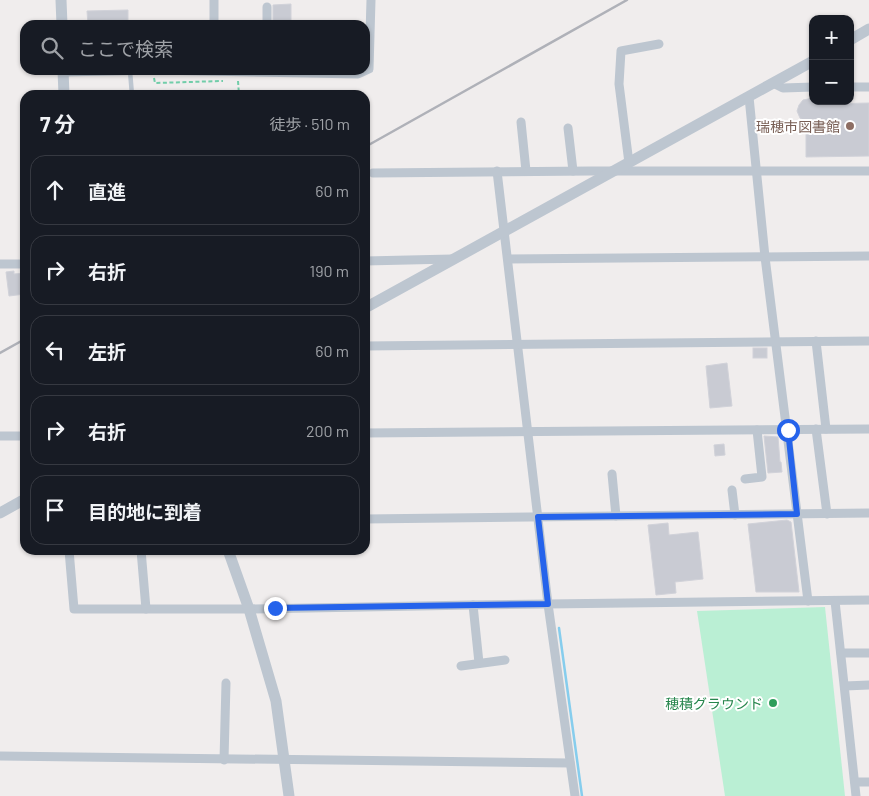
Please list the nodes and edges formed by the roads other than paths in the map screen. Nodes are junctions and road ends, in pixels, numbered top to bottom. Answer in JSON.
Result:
{"nodes":[{"id":1,"x":61,"y":0,"type":"edge"},
{"id":2,"x":214,"y":0,"type":"edge"},
{"id":3,"x":371,"y":0,"type":"edge"},
{"id":4,"x":266,"y":7,"type":"dead end"},
{"id":5,"x":62,"y":20,"type":"edge"},
{"id":6,"x":214,"y":20,"type":"edge"},
{"id":7,"x":267,"y":20,"type":"edge"},
{"id":8,"x":869,"y":29,"type":"edge"},
{"id":9,"x":370,"y":34,"type":"edge"},
{"id":10,"x":854,"y":38,"type":"edge"},
{"id":11,"x":659,"y":44,"type":"dead end"},
{"id":12,"x":809,"y":62,"type":"edge"},
{"id":13,"x":63,"y":75,"type":"edge"},
{"id":14,"x":130,"y":75,"type":"edge"},
{"id":15,"x":773,"y":83,"type":"junction"},
{"id":16,"x":809,"y":87,"type":"edge"},
{"id":17,"x":854,"y":87,"type":"edge"},
{"id":18,"x":869,"y":87,"type":"edge"},
{"id":19,"x":64,"y":90,"type":"edge"},
{"id":20,"x":132,"y":90,"type":"edge"},
{"id":21,"x":748,"y":96,"type":"junction"},
{"id":22,"x":521,"y":122,"type":"dead end"},
{"id":23,"x":568,"y":128,"type":"dead end"},
{"id":24,"x":629,"y":162,"type":"junction"},
{"id":25,"x":869,"y":170,"type":"edge"},
{"id":26,"x":498,"y":171,"type":"junction"},
{"id":27,"x":526,"y":171,"type":"junction"},
{"id":28,"x":573,"y":171,"type":"junction"},
{"id":29,"x":614,"y":171,"type":"junction"},
{"id":30,"x":757,"y":171,"type":"junction"},
{"id":31,"x":373,"y":173,"type":"dead end"},
{"id":32,"x":504,"y":231,"type":"junction"},
{"id":33,"x":869,"y":256,"type":"edge"},
{"id":34,"x":766,"y":257,"type":"junction"},
{"id":35,"x":453,"y":259,"type":"junction"},
{"id":36,"x":508,"y":259,"type":"junction"},
{"id":37,"x":370,"y":261,"type":"edge"},
{"id":38,"x":0,"y":264,"type":"edge"},
{"id":39,"x":20,"y":264,"type":"edge"},
{"id":40,"x":370,"y":305,"type":"edge"},
{"id":41,"x":816,"y":341,"type":"junction"},
{"id":42,"x":869,"y":341,"type":"edge"},
{"id":43,"x":777,"y":342,"type":"junction"},
{"id":44,"x":517,"y":345,"type":"junction"},
{"id":45,"x":370,"y":346,"type":"edge"},
{"id":46,"x":816,"y":429,"type":"junction"},
{"id":47,"x":826,"y":429,"type":"junction"},
{"id":48,"x":869,"y":429,"type":"edge"},
{"id":49,"x":757,"y":430,"type":"junction"},
{"id":50,"x":788,"y":430,"type":"junction"},
{"id":51,"x":527,"y":432,"type":"junction"},
{"id":52,"x":370,"y":433,"type":"edge"},
{"id":53,"x":0,"y":436,"type":"edge"},
{"id":54,"x":20,"y":436,"type":"edge"},
{"id":55,"x":612,"y":474,"type":"dead end"},
{"id":56,"x":745,"y":478,"type":"dead end"},
{"id":57,"x":732,"y":490,"type":"dead end"},
{"id":58,"x":20,"y":502,"type":"edge"},
{"id":59,"x":0,"y":513,"type":"edge"},
{"id":60,"x":869,"y":513,"type":"edge"},
{"id":61,"x":797,"y":514,"type":"junction"},
{"id":62,"x":827,"y":514,"type":"junction"},
{"id":63,"x":735,"y":515,"type":"junction"},
{"id":64,"x":616,"y":516,"type":"junction"},
{"id":65,"x":538,"y":517,"type":"junction"},
{"id":66,"x":370,"y":519,"type":"edge"},
{"id":67,"x":69,"y":555,"type":"edge"},
{"id":68,"x":141,"y":555,"type":"edge"},
{"id":69,"x":230,"y":555,"type":"edge"},
{"id":70,"x":869,"y":600,"type":"edge"},
{"id":71,"x":808,"y":601,"type":"junction"},
{"id":72,"x":835,"y":601,"type":"junction"},
{"id":73,"x":548,"y":604,"type":"junction"},
{"id":74,"x":473,"y":605,"type":"junction"},
{"id":75,"x":146,"y":609,"type":"junction"},
{"id":76,"x":249,"y":610,"type":"junction"},
{"id":77,"x":842,"y":653,"type":"junction"},
{"id":78,"x":869,"y":653,"type":"edge"},
{"id":79,"x":505,"y":660,"type":"dead end"},
{"id":80,"x":479,"y":663,"type":"junction"},
{"id":81,"x":461,"y":666,"type":"dead end"},
{"id":82,"x":226,"y":683,"type":"dead end"},
{"id":83,"x":869,"y":685,"type":"edge"},
{"id":84,"x":845,"y":686,"type":"junction"},
{"id":85,"x":0,"y":756,"type":"edge"},
{"id":86,"x":224,"y":760,"type":"junction"},
{"id":87,"x":285,"y":760,"type":"junction"},
{"id":88,"x":570,"y":763,"type":"junction"},
{"id":89,"x":855,"y":782,"type":"junction"},
{"id":90,"x":869,"y":782,"type":"edge"},
{"id":91,"x":289,"y":796,"type":"edge"},
{"id":92,"x":575,"y":796,"type":"edge"},
{"id":93,"x":856,"y":796,"type":"edge"}],
"edges":[{"from":1,"to":5,"type":"street"},
{"from":2,"to":6,"type":"street"},
{"from":3,"to":9,"type":"street"},
{"from":4,"to":7,"type":"street"},
{"from":8,"to":10,"type":"street"},
{"from":11,"to":24,"type":"street"},
{"from":12,"to":15,"type":"street"},
{"from":13,"to":19,"type":"street"},
{"from":14,"to":20,"type":"lane"},
{"from":15,"to":16,"type":"street"},
{"from":15,"to":21,"type":"street"},
{"from":17,"to":18,"type":"street"},
{"from":21,"to":24,"type":"street"},
{"from":21,"to":30,"type":"street"},
{"from":22,"to":27,"type":"street"},
{"from":23,"to":28,"type":"street"},
{"from":24,"to":29,"type":"street"},
{"from":25,"to":30,"type":"street"},
{"from":26,"to":27,"type":"street"},
{"from":26,"to":31,"type":"street"},
{"from":26,"to":32,"type":"street"},
{"from":27,"to":28,"type":"street"},
{"from":28,"to":29,"type":"street"},
{"from":29,"to":30,"type":"street"},
{"from":29,"to":32,"type":"street"},
{"from":30,"to":34,"type":"street"},
{"from":32,"to":35,"type":"street"},
{"from":32,"to":36,"type":"street"},
{"from":33,"to":34,"type":"street"},
{"from":34,"to":36,"type":"street"},
{"from":34,"to":43,"type":"street"},
{"from":35,"to":37,"type":"street"},
{"from":35,"to":40,"type":"street"},
{"from":36,"to":44,"type":"street"},
{"from":38,"to":39,"type":"street"},
{"from":41,"to":42,"type":"street"},
{"from":41,"to":43,"type":"street"},
{"from":41,"to":47,"type":"street"},
{"from":43,"to":44,"type":"street"},
{"from":43,"to":50,"type":"street"},
{"from":44,"to":45,"type":"street"},
{"from":44,"to":51,"type":"street"},
{"from":46,"to":47,"type":"street"},
{"from":46,"to":50,"type":"street"},
{"from":46,"to":62,"type":"street"},
{"from":47,"to":48,"type":"street"},
{"from":49,"to":50,"type":"street"},
{"from":49,"to":51,"type":"street"},
{"from":49,"to":56,"type":"street"},
{"from":50,"to":61,"type":"street"},
{"from":51,"to":52,"type":"street"},
{"from":51,"to":65,"type":"street"},
{"from":53,"to":54,"type":"street"},
{"from":55,"to":64,"type":"street"},
{"from":57,"to":63,"type":"street"},
{"from":58,"to":59,"type":"street"},
{"from":60,"to":62,"type":"street"},
{"from":61,"to":62,"type":"street"},
{"from":61,"to":63,"type":"street"},
{"from":61,"to":71,"type":"street"},
{"from":63,"to":64,"type":"street"},
{"from":64,"to":65,"type":"street"},
{"from":65,"to":66,"type":"street"},
{"from":65,"to":73,"type":"street"},
{"from":67,"to":75,"type":"street"},
{"from":68,"to":75,"type":"street"},
{"from":69,"to":76,"type":"street"},
{"from":70,"to":72,"type":"street"},
{"from":71,"to":72,"type":"street"},
{"from":71,"to":73,"type":"street"},
{"from":72,"to":77,"type":"street"},
{"from":73,"to":74,"type":"street"},
{"from":73,"to":88,"type":"street"},
{"from":74,"to":76,"type":"street"},
{"from":74,"to":80,"type":"street"},
{"from":75,"to":76,"type":"street"},
{"from":76,"to":87,"type":"street"},
{"from":77,"to":78,"type":"street"},
{"from":77,"to":84,"type":"street"},
{"from":79,"to":80,"type":"street"},
{"from":80,"to":81,"type":"street"},
{"from":82,"to":86,"type":"street"},
{"from":83,"to":84,"type":"street"},
{"from":84,"to":89,"type":"street"},
{"from":85,"to":86,"type":"street"},
{"from":86,"to":87,"type":"street"},
{"from":87,"to":88,"type":"street"},
{"from":87,"to":91,"type":"street"},
{"from":88,"to":92,"type":"street"},
{"from":89,"to":90,"type":"street"},
{"from":89,"to":93,"type":"street"}]}
